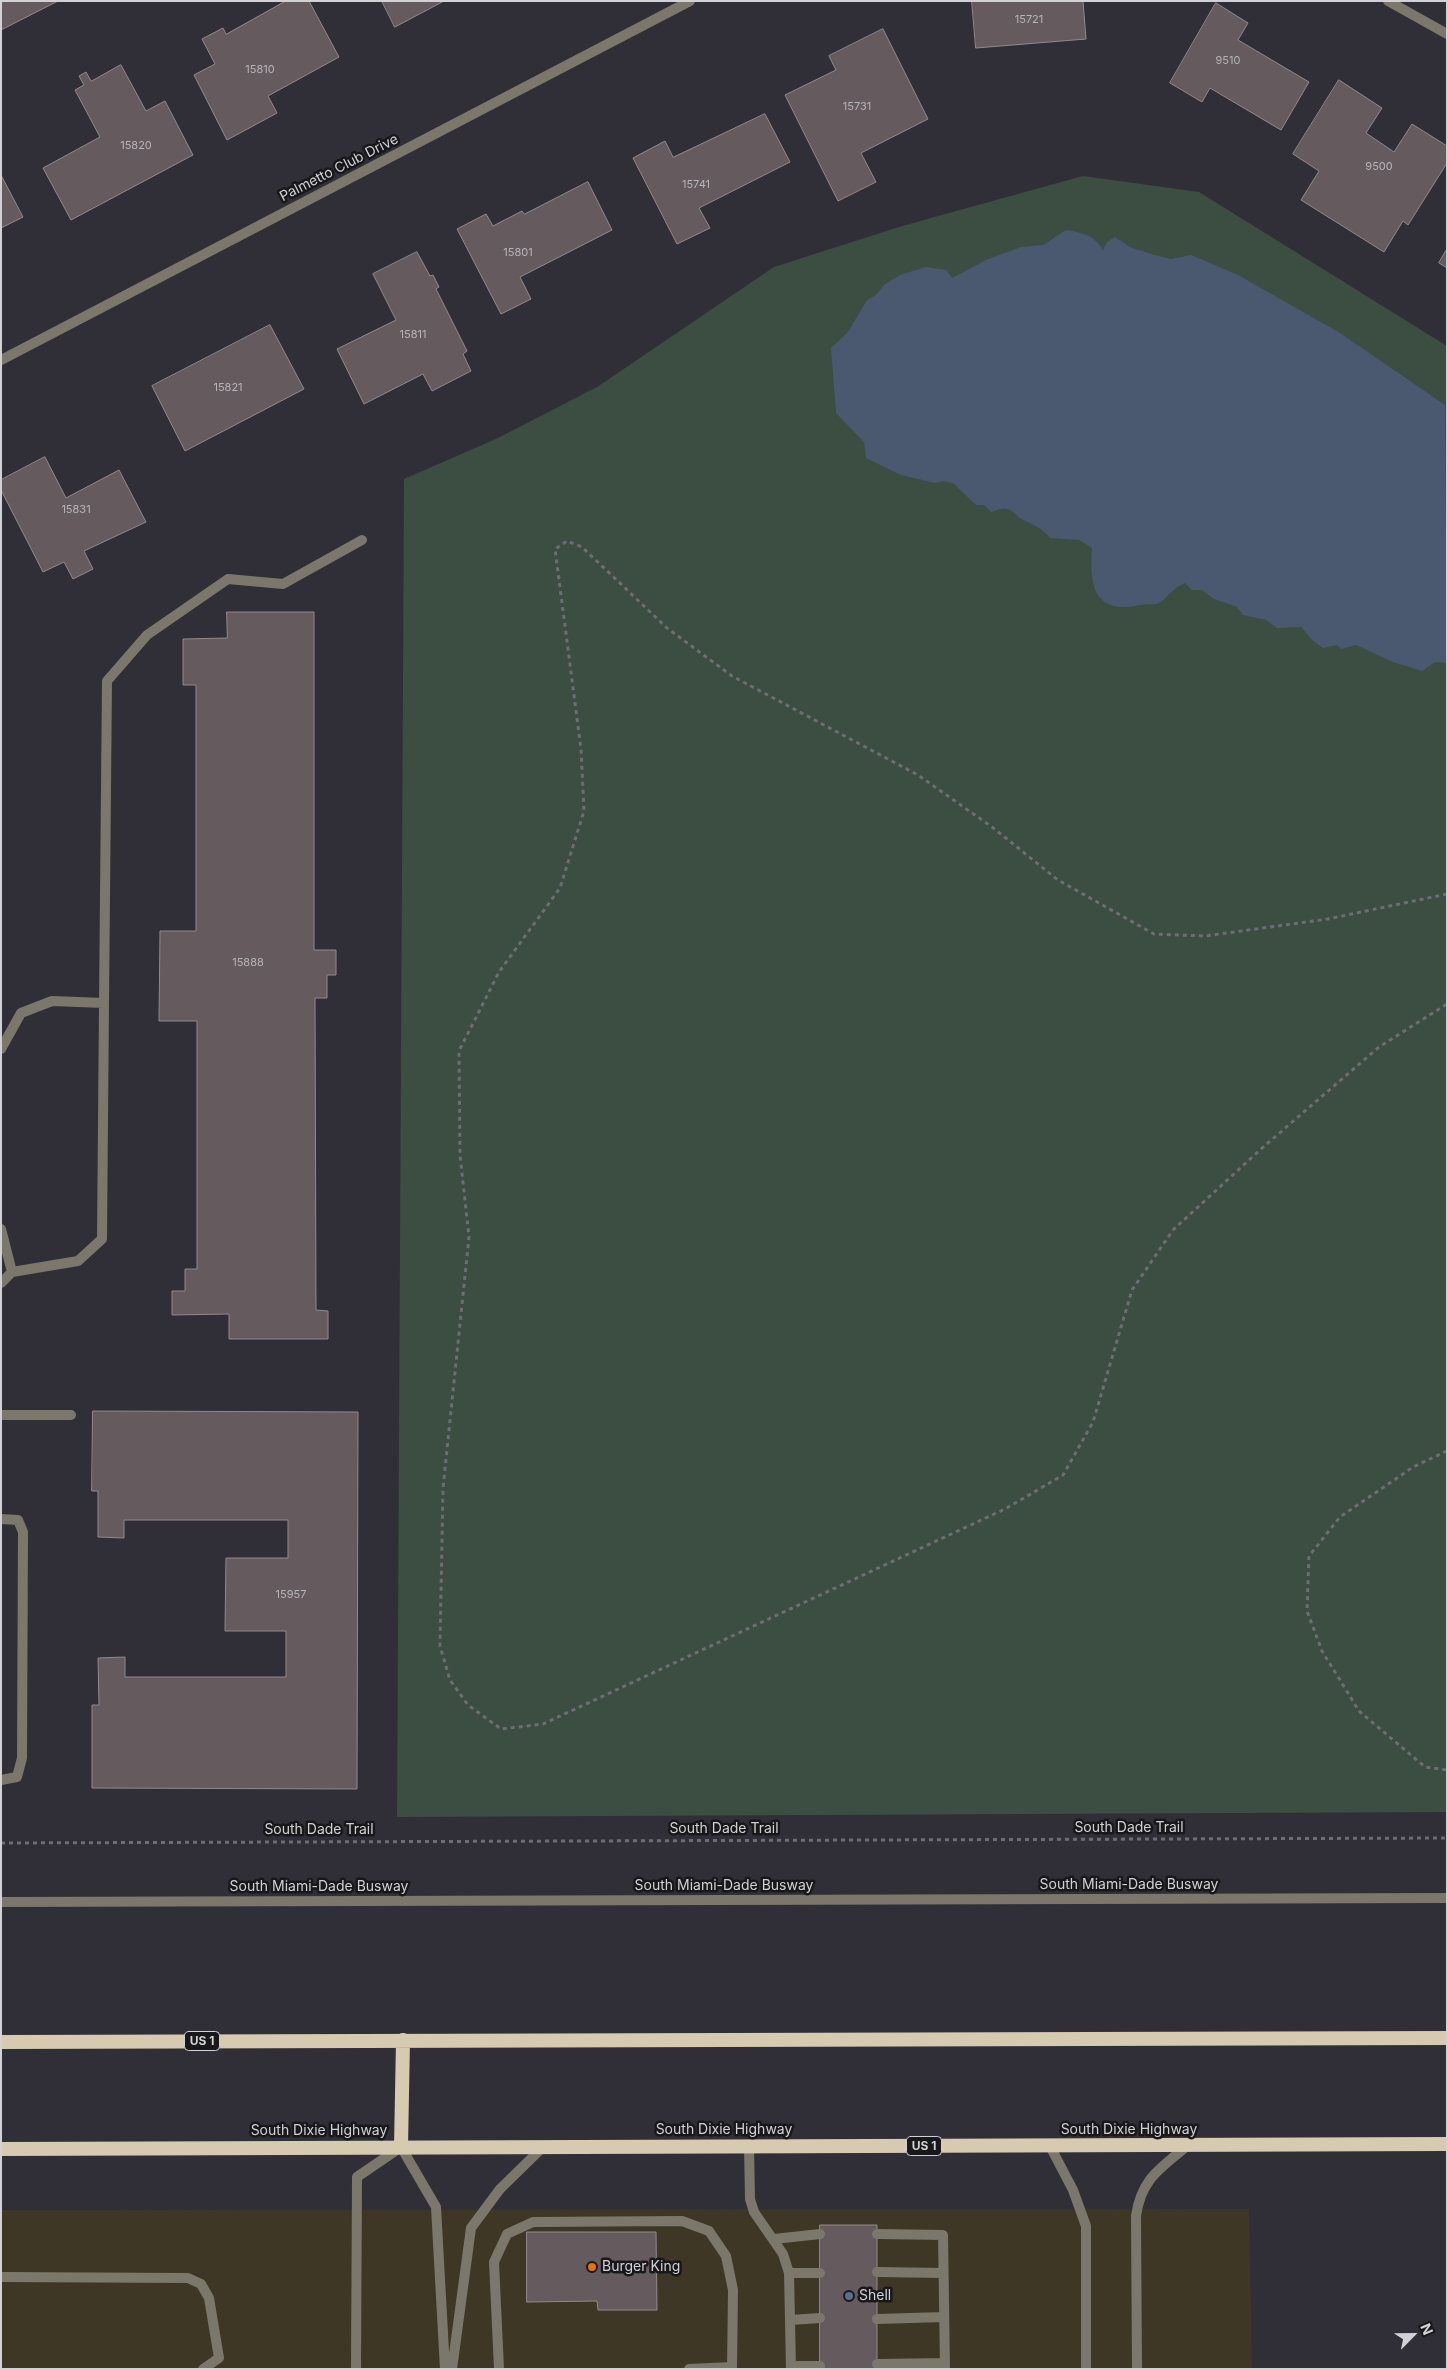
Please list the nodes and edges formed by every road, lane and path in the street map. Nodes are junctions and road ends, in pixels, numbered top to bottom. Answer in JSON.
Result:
{"nodes":[{"id":1,"x":690,"y":1,"type":"edge"},
{"id":2,"x":1388,"y":1,"type":"edge"},
{"id":3,"x":1447,"y":34,"type":"edge"},
{"id":4,"x":1,"y":360,"type":"edge"},
{"id":5,"x":362,"y":540,"type":"dead end"},
{"id":6,"x":1447,"y":894,"type":"edge"},
{"id":7,"x":104,"y":1004,"type":"junction"},
{"id":8,"x":1447,"y":1004,"type":"edge"},
{"id":9,"x":1,"y":1049,"type":"edge"},
{"id":10,"x":1,"y":1229,"type":"edge"},
{"id":11,"x":12,"y":1272,"type":"junction"},
{"id":12,"x":1,"y":1283,"type":"edge"},
{"id":13,"x":1,"y":1415,"type":"edge"},
{"id":14,"x":71,"y":1415,"type":"dead end"},
{"id":15,"x":1447,"y":1451,"type":"edge"},
{"id":16,"x":1,"y":1519,"type":"edge"},
{"id":17,"x":1447,"y":1770,"type":"edge"},
{"id":18,"x":1,"y":1780,"type":"edge"},
{"id":19,"x":1447,"y":1838,"type":"edge"},
{"id":20,"x":1,"y":1843,"type":"edge"},
{"id":21,"x":1447,"y":1898,"type":"edge"},
{"id":22,"x":1,"y":1902,"type":"edge"},
{"id":23,"x":1447,"y":2038,"type":"edge"},
{"id":24,"x":403,"y":2040,"type":"junction"},
{"id":25,"x":1,"y":2042,"type":"edge"},
{"id":26,"x":1447,"y":2144,"type":"edge"},
{"id":27,"x":749,"y":2146,"type":"junction"},
{"id":28,"x":1050,"y":2146,"type":"junction"},
{"id":29,"x":1187,"y":2146,"type":"junction"},
{"id":30,"x":401,"y":2147,"type":"junction"},
{"id":31,"x":543,"y":2147,"type":"junction"},
{"id":32,"x":1,"y":2149,"type":"edge"},
{"id":33,"x":820,"y":2234,"type":"dead end"},
{"id":34,"x":877,"y":2234,"type":"dead end"},
{"id":35,"x":774,"y":2239,"type":"junction"},
{"id":36,"x":877,"y":2272,"type":"dead end"},
{"id":37,"x":789,"y":2273,"type":"junction"},
{"id":38,"x":820,"y":2273,"type":"dead end"},
{"id":39,"x":944,"y":2273,"type":"junction"},
{"id":40,"x":1,"y":2277,"type":"edge"},
{"id":41,"x":820,"y":2318,"type":"dead end"},
{"id":42,"x":877,"y":2318,"type":"dead end"},
{"id":43,"x":944,"y":2318,"type":"junction"},
{"id":44,"x":790,"y":2320,"type":"junction"},
{"id":45,"x":877,"y":2364,"type":"dead end"},
{"id":46,"x":820,"y":2366,"type":"dead end"},
{"id":47,"x":945,"y":2366,"type":"edge"},
{"id":48,"x":791,"y":2367,"type":"edge"},
{"id":49,"x":732,"y":2368,"type":"edge"},
{"id":50,"x":204,"y":2369,"type":"edge"},
{"id":51,"x":356,"y":2369,"type":"edge"},
{"id":52,"x":445,"y":2369,"type":"edge"},
{"id":53,"x":452,"y":2369,"type":"edge"},
{"id":54,"x":499,"y":2369,"type":"edge"},
{"id":55,"x":689,"y":2369,"type":"edge"},
{"id":56,"x":1086,"y":2369,"type":"edge"},
{"id":57,"x":1137,"y":2369,"type":"edge"}],
"edges":[{"from":1,"to":4,"type":"street","name":"Palmetto Club Drive"},
{"from":2,"to":3,"type":"street"},
{"from":5,"to":7,"type":"street"},
{"from":6,"to":8,"type":"path"},
{"from":7,"to":9,"type":"street"},
{"from":7,"to":11,"type":"street"},
{"from":10,"to":11,"type":"street"},
{"from":11,"to":12,"type":"street"},
{"from":13,"to":14,"type":"street"},
{"from":15,"to":17,"type":"path"},
{"from":16,"to":18,"type":"street"},
{"from":19,"to":20,"type":"path","name":"South Dade Trail"},
{"from":21,"to":22,"type":"street","name":"South Miami-Dade Busway"},
{"from":23,"to":24,"type":"highway","number":"US 1"},
{"from":24,"to":25,"type":"highway","number":"US 1"},
{"from":24,"to":30,"type":"highway"},
{"from":26,"to":29,"type":"highway","name":"South Dixie Highway","number":"US 1"},
{"from":27,"to":28,"type":"highway","name":"South Dixie Highway","number":"US 1"},
{"from":27,"to":31,"type":"highway","name":"South Dixie Highway","number":"US 1"},
{"from":27,"to":35,"type":"street"},
{"from":28,"to":29,"type":"highway","name":"South Dixie Highway","number":"US 1"},
{"from":28,"to":56,"type":"street"},
{"from":29,"to":57,"type":"street"},
{"from":30,"to":31,"type":"highway","name":"South Dixie Highway","number":"US 1"},
{"from":30,"to":32,"type":"highway","name":"South Dixie Highway","number":"US 1"},
{"from":30,"to":51,"type":"street"},
{"from":30,"to":52,"type":"street"},
{"from":31,"to":53,"type":"street"},
{"from":33,"to":35,"type":"street"},
{"from":34,"to":39,"type":"street"},
{"from":35,"to":37,"type":"street"},
{"from":36,"to":39,"type":"street"},
{"from":37,"to":38,"type":"street"},
{"from":37,"to":44,"type":"street"},
{"from":39,"to":43,"type":"street"},
{"from":40,"to":50,"type":"street"},
{"from":41,"to":44,"type":"street"},
{"from":42,"to":43,"type":"street"},
{"from":43,"to":47,"type":"street"},
{"from":44,"to":48,"type":"street"},
{"from":45,"to":47,"type":"street"},
{"from":46,"to":48,"type":"street"},
{"from":49,"to":54,"type":"street"},
{"from":49,"to":55,"type":"street"}]}
